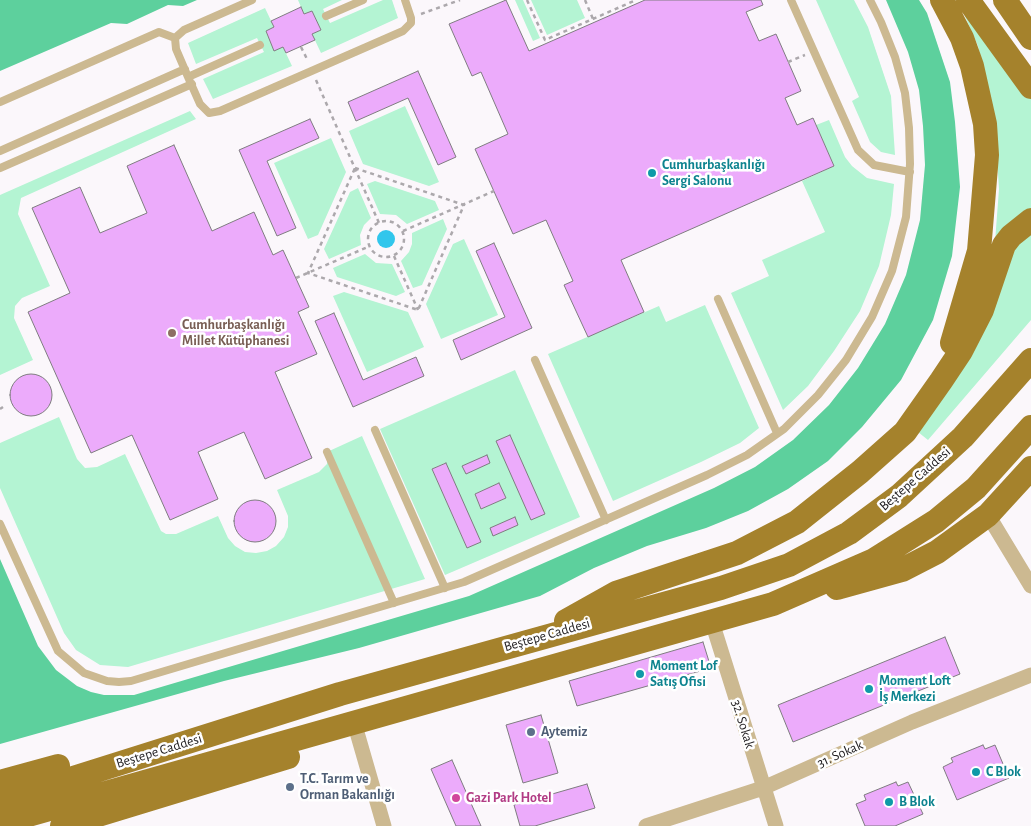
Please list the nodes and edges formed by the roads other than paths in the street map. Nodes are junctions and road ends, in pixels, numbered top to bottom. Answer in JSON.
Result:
{"nodes":[{"id":1,"x":252,"y":0,"type":"edge"},
{"id":2,"x":363,"y":0,"type":"edge"},
{"id":3,"x":405,"y":0,"type":"edge"},
{"id":4,"x":791,"y":0,"type":"edge"},
{"id":5,"x":870,"y":0,"type":"edge"},
{"id":6,"x":942,"y":0,"type":"edge"},
{"id":7,"x":968,"y":0,"type":"edge"},
{"id":8,"x":1004,"y":0,"type":"edge"},
{"id":9,"x":326,"y":16,"type":"dead end"},
{"id":10,"x":176,"y":38,"type":"junction"},
{"id":11,"x":1031,"y":38,"type":"edge"},
{"id":12,"x":260,"y":45,"type":"dead end"},
{"id":13,"x":188,"y":77,"type":"junction"},
{"id":14,"x":1031,"y":87,"type":"edge"},
{"id":15,"x":0,"y":102,"type":"edge"},
{"id":16,"x":0,"y":150,"type":"edge"},
{"id":17,"x":0,"y":168,"type":"edge"},
{"id":18,"x":910,"y":172,"type":"junction"},
{"id":19,"x":1031,"y":220,"type":"edge"},
{"id":20,"x":718,"y":299,"type":"dead end"},
{"id":21,"x":535,"y":360,"type":"dead end"},
{"id":22,"x":1031,"y":360,"type":"edge"},
{"id":23,"x":941,"y":381,"type":"junction"},
{"id":24,"x":1031,"y":427,"type":"edge"},
{"id":25,"x":375,"y":430,"type":"dead end"},
{"id":26,"x":777,"y":434,"type":"junction"},
{"id":27,"x":327,"y":452,"type":"dead end"},
{"id":28,"x":1031,"y":468,"type":"edge"},
{"id":29,"x":988,"y":514,"type":"junction"},
{"id":30,"x":606,"y":520,"type":"junction"},
{"id":31,"x":0,"y":524,"type":"edge"},
{"id":32,"x":1031,"y":586,"type":"edge"},
{"id":33,"x":445,"y":588,"type":"junction"},
{"id":34,"x":394,"y":603,"type":"junction"},
{"id":35,"x":772,"y":604,"type":"junction"},
{"id":36,"x":712,"y":622,"type":"junction"},
{"id":37,"x":531,"y":640,"type":"junction"},
{"id":38,"x":1031,"y":675,"type":"edge"},
{"id":39,"x":340,"y":694,"type":"junction"},
{"id":40,"x":354,"y":722,"type":"junction"},
{"id":41,"x":41,"y":771,"type":"junction"},
{"id":42,"x":0,"y":772,"type":"edge"},
{"id":43,"x":0,"y":782,"type":"edge"},
{"id":44,"x":763,"y":788,"type":"junction"},
{"id":45,"x":1,"y":815,"type":"edge"},
{"id":46,"x":62,"y":826,"type":"edge"},
{"id":47,"x":384,"y":826,"type":"edge"},
{"id":48,"x":646,"y":826,"type":"edge"},
{"id":49,"x":776,"y":826,"type":"edge"}],
"edges":[{"from":1,"to":10,"type":"lane"},
{"from":2,"to":9,"type":"lane"},
{"from":3,"to":13,"type":"lane"},
{"from":4,"to":18,"type":"lane"},
{"from":5,"to":18,"type":"lane"},
{"from":6,"to":23,"type":"main road"},
{"from":7,"to":14,"type":"main road"},
{"from":8,"to":11,"type":"main road"},
{"from":10,"to":13,"type":"lane"},
{"from":10,"to":15,"type":"lane"},
{"from":12,"to":13,"type":"lane"},
{"from":13,"to":16,"type":"lane"},
{"from":13,"to":17,"type":"lane"},
{"from":18,"to":26,"type":"lane"},
{"from":19,"to":23,"type":"main road"},
{"from":20,"to":26,"type":"lane"},
{"from":21,"to":30,"type":"lane"},
{"from":22,"to":37,"type":"main road","name":"Beştepe Caddesi"},
{"from":23,"to":37,"type":"main road"},
{"from":24,"to":35,"type":"main road","name":"Beştepe Caddesi"},
{"from":25,"to":33,"type":"lane"},
{"from":26,"to":30,"type":"lane"},
{"from":27,"to":34,"type":"lane"},
{"from":28,"to":29,"type":"main road","name":"Beştepe Caddesi"},
{"from":29,"to":32,"type":"street"},
{"from":29,"to":35,"type":"main road","name":"Beştepe Caddesi"},
{"from":30,"to":33,"type":"lane"},
{"from":31,"to":34,"type":"lane"},
{"from":33,"to":34,"type":"lane"},
{"from":35,"to":36,"type":"main road","name":"Beştepe Caddesi"},
{"from":36,"to":40,"type":"main road","name":"Beştepe Caddesi"},
{"from":36,"to":44,"type":"street","name":"32. Sokak"},
{"from":37,"to":39,"type":"main road","name":"Beştepe Caddesi"},
{"from":38,"to":44,"type":"street","name":"31. Sokak"},
{"from":39,"to":41,"type":"main road"},
{"from":39,"to":45,"type":"main road","name":"Beştepe Caddesi"},
{"from":40,"to":45,"type":"main road","name":"Beştepe Caddesi"},
{"from":40,"to":46,"type":"main road"},
{"from":40,"to":47,"type":"street"},
{"from":41,"to":42,"type":"main road"},
{"from":41,"to":43,"type":"main road"},
{"from":44,"to":48,"type":"street","name":"31. Sokak"},
{"from":44,"to":49,"type":"street","name":"32. Sokak"}]}
